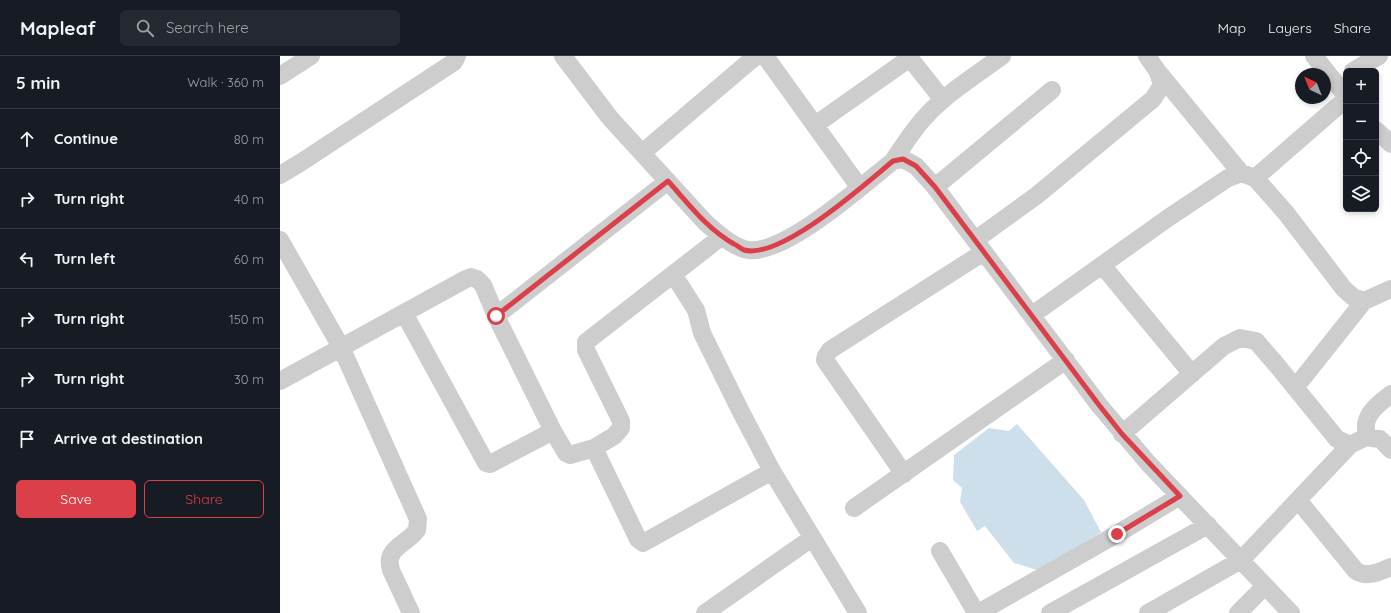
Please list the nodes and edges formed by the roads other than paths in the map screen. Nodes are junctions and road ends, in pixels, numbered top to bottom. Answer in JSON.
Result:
{"nodes":[{"id":1,"x":311,"y":56,"type":"edge"},
{"id":2,"x":457,"y":56,"type":"edge"},
{"id":3,"x":563,"y":56,"type":"edge"},
{"id":4,"x":756,"y":56,"type":"edge"},
{"id":5,"x":765,"y":56,"type":"edge"},
{"id":6,"x":1002,"y":56,"type":"edge"},
{"id":7,"x":1147,"y":56,"type":"edge"},
{"id":8,"x":1314,"y":56,"type":"edge"},
{"id":9,"x":1379,"y":56,"type":"edge"},
{"id":10,"x":909,"y":57,"type":"edge"},
{"id":11,"x":1358,"y":68,"type":"edge"},
{"id":12,"x":1158,"y":72,"type":"junction"},
{"id":13,"x":280,"y":76,"type":"edge"},
{"id":14,"x":1340,"y":78,"type":"edge"},
{"id":15,"x":1052,"y":90,"type":"dead end"},
{"id":16,"x":943,"y":100,"type":"junction"},
{"id":17,"x":1343,"y":101,"type":"edge"},
{"id":18,"x":815,"y":125,"type":"junction"},
{"id":19,"x":1379,"y":133,"type":"edge"},
{"id":20,"x":1391,"y":144,"type":"edge"},
{"id":21,"x":642,"y":153,"type":"junction"},
{"id":22,"x":893,"y":161,"type":"junction"},
{"id":23,"x":280,"y":175,"type":"edge"},
{"id":24,"x":1248,"y":175,"type":"junction"},
{"id":25,"x":668,"y":181,"type":"junction"},
{"id":26,"x":935,"y":187,"type":"junction"},
{"id":27,"x":860,"y":188,"type":"junction"},
{"id":28,"x":721,"y":236,"type":"junction"},
{"id":29,"x":280,"y":240,"type":"edge"},
{"id":30,"x":980,"y":246,"type":"junction"},
{"id":31,"x":1102,"y":265,"type":"junction"},
{"id":32,"x":673,"y":274,"type":"junction"},
{"id":33,"x":1391,"y":290,"type":"edge"},
{"id":34,"x":1364,"y":301,"type":"junction"},
{"id":35,"x":404,"y":312,"type":"junction"},
{"id":36,"x":1032,"y":315,"type":"junction"},
{"id":37,"x":496,"y":316,"type":"junction"},
{"id":38,"x":341,"y":347,"type":"junction"},
{"id":39,"x":1066,"y":360,"type":"junction"},
{"id":40,"x":1192,"y":374,"type":"junction"},
{"id":41,"x":280,"y":381,"type":"edge"},
{"id":42,"x":1295,"y":388,"type":"junction"},
{"id":43,"x":1391,"y":394,"type":"edge"},
{"id":44,"x":553,"y":431,"type":"junction"},
{"id":45,"x":1122,"y":434,"type":"junction"},
{"id":46,"x":1366,"y":437,"type":"junction"},
{"id":47,"x":1350,"y":445,"type":"junction"},
{"id":48,"x":594,"y":448,"type":"junction"},
{"id":49,"x":1391,"y":450,"type":"edge"},
{"id":50,"x":772,"y":471,"type":"junction"},
{"id":51,"x":904,"y":474,"type":"junction"},
{"id":52,"x":1180,"y":496,"type":"junction"},
{"id":53,"x":1298,"y":500,"type":"junction"},
{"id":54,"x":854,"y":508,"type":"dead end"},
{"id":55,"x":1208,"y":525,"type":"junction"},
{"id":56,"x":812,"y":538,"type":"junction"},
{"id":57,"x":940,"y":551,"type":"dead end"},
{"id":58,"x":1241,"y":560,"type":"junction"},
{"id":59,"x":1391,"y":567,"type":"edge"},
{"id":60,"x":1265,"y":586,"type":"junction"},
{"id":61,"x":411,"y":613,"type":"edge"},
{"id":62,"x":705,"y":613,"type":"edge"},
{"id":63,"x":858,"y":613,"type":"edge"},
{"id":64,"x":1050,"y":613,"type":"edge"},
{"id":65,"x":1148,"y":613,"type":"edge"},
{"id":66,"x":1238,"y":613,"type":"edge"},
{"id":67,"x":1291,"y":613,"type":"edge"}],
"edges":[{"from":1,"to":13,"type":"street"},
{"from":2,"to":23,"type":"street"},
{"from":3,"to":21,"type":"street"},
{"from":4,"to":21,"type":"street"},
{"from":5,"to":18,"type":"street"},
{"from":6,"to":16,"type":"street"},
{"from":7,"to":12,"type":"street"},
{"from":8,"to":14,"type":"street"},
{"from":9,"to":11,"type":"street"},
{"from":10,"to":16,"type":"street"},
{"from":10,"to":18,"type":"street"},
{"from":12,"to":24,"type":"street"},
{"from":12,"to":30,"type":"street"},
{"from":15,"to":26,"type":"street"},
{"from":16,"to":22,"type":"street"},
{"from":17,"to":24,"type":"street"},
{"from":18,"to":27,"type":"street"},
{"from":19,"to":20,"type":"street"},
{"from":21,"to":25,"type":"street"},
{"from":22,"to":26,"type":"street"},
{"from":22,"to":27,"type":"street"},
{"from":24,"to":31,"type":"street"},
{"from":24,"to":34,"type":"street"},
{"from":25,"to":28,"type":"street"},
{"from":25,"to":37,"type":"street"},
{"from":26,"to":30,"type":"street"},
{"from":27,"to":28,"type":"street"},
{"from":28,"to":32,"type":"street"},
{"from":29,"to":38,"type":"street"},
{"from":30,"to":36,"type":"street"},
{"from":30,"to":51,"type":"street"},
{"from":31,"to":36,"type":"street"},
{"from":31,"to":40,"type":"street"},
{"from":32,"to":48,"type":"street"},
{"from":32,"to":50,"type":"street"},
{"from":33,"to":34,"type":"street"},
{"from":34,"to":42,"type":"street"},
{"from":35,"to":37,"type":"street"},
{"from":35,"to":38,"type":"street"},
{"from":35,"to":44,"type":"street"},
{"from":36,"to":39,"type":"street"},
{"from":37,"to":44,"type":"street"},
{"from":38,"to":41,"type":"street"},
{"from":38,"to":61,"type":"street"},
{"from":39,"to":45,"type":"street"},
{"from":39,"to":51,"type":"street"},
{"from":40,"to":42,"type":"street"},
{"from":40,"to":45,"type":"street"},
{"from":42,"to":47,"type":"street"},
{"from":43,"to":46,"type":"street"},
{"from":44,"to":48,"type":"street"},
{"from":45,"to":52,"type":"street"},
{"from":46,"to":47,"type":"street"},
{"from":46,"to":49,"type":"street"},
{"from":47,"to":53,"type":"street"},
{"from":48,"to":50,"type":"street"},
{"from":50,"to":56,"type":"street"},
{"from":51,"to":54,"type":"street"},
{"from":52,"to":55,"type":"street"},
{"from":52,"to":57,"type":"street"},
{"from":53,"to":58,"type":"street"},
{"from":53,"to":59,"type":"street"},
{"from":55,"to":58,"type":"street"},
{"from":55,"to":64,"type":"street"},
{"from":56,"to":62,"type":"street"},
{"from":56,"to":63,"type":"street"},
{"from":58,"to":60,"type":"street"},
{"from":58,"to":65,"type":"street"},
{"from":60,"to":66,"type":"street"},
{"from":60,"to":67,"type":"street"}]}
